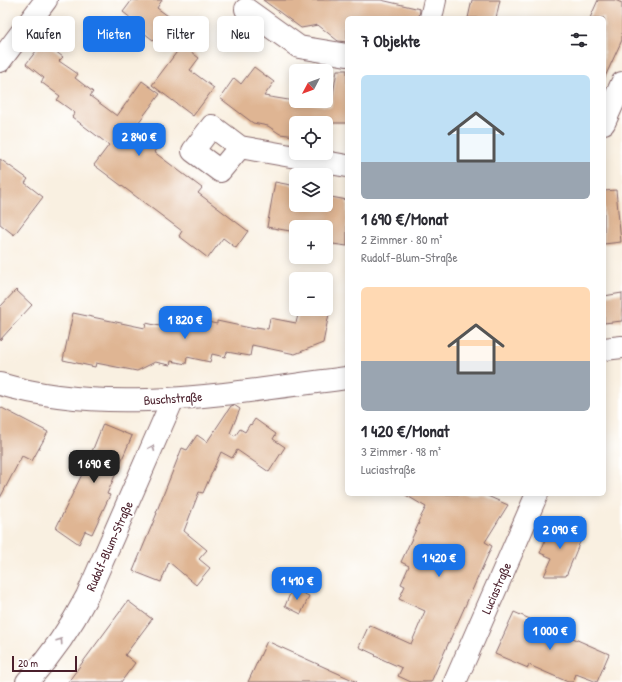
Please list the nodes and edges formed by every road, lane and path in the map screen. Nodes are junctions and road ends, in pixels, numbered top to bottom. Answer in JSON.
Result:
{"nodes":[{"id":1,"x":46,"y":0,"type":"edge"},
{"id":2,"x":435,"y":0,"type":"edge"},
{"id":3,"x":246,"y":9,"type":"dead end"},
{"id":4,"x":431,"y":16,"type":"edge"},
{"id":5,"x":345,"y":55,"type":"edge"},
{"id":6,"x":0,"y":61,"type":"edge"},
{"id":7,"x":622,"y":83,"type":"edge"},
{"id":8,"x":606,"y":119,"type":"edge"},
{"id":9,"x":240,"y":147,"type":"dead end"},
{"id":10,"x":345,"y":166,"type":"edge"},
{"id":11,"x":622,"y":347,"type":"edge"},
{"id":12,"x":606,"y":349,"type":"edge"},
{"id":13,"x":345,"y":378,"type":"edge"},
{"id":14,"x":0,"y":384,"type":"edge"},
{"id":15,"x":173,"y":399,"type":"junction"},
{"id":16,"x":536,"y":496,"type":"edge"},
{"id":17,"x":27,"y":682,"type":"edge"},
{"id":18,"x":455,"y":682,"type":"edge"}],
"edges":[{"from":1,"to":6,"type":"street"},
{"from":2,"to":4,"type":"street"},
{"from":3,"to":5,"type":"street"},
{"from":7,"to":8,"type":"street"},
{"from":9,"to":10,"type":"street"},
{"from":11,"to":12,"type":"street"},
{"from":13,"to":15,"type":"street","name":"Buschstraße"},
{"from":14,"to":15,"type":"street","name":"Buschstraße"},
{"from":17,"to":15,"type":"street","name":"Rudolf-Blum-Straße","one_way":true},
{"from":16,"to":18,"type":"street","name":"Luciastraße"}]}
